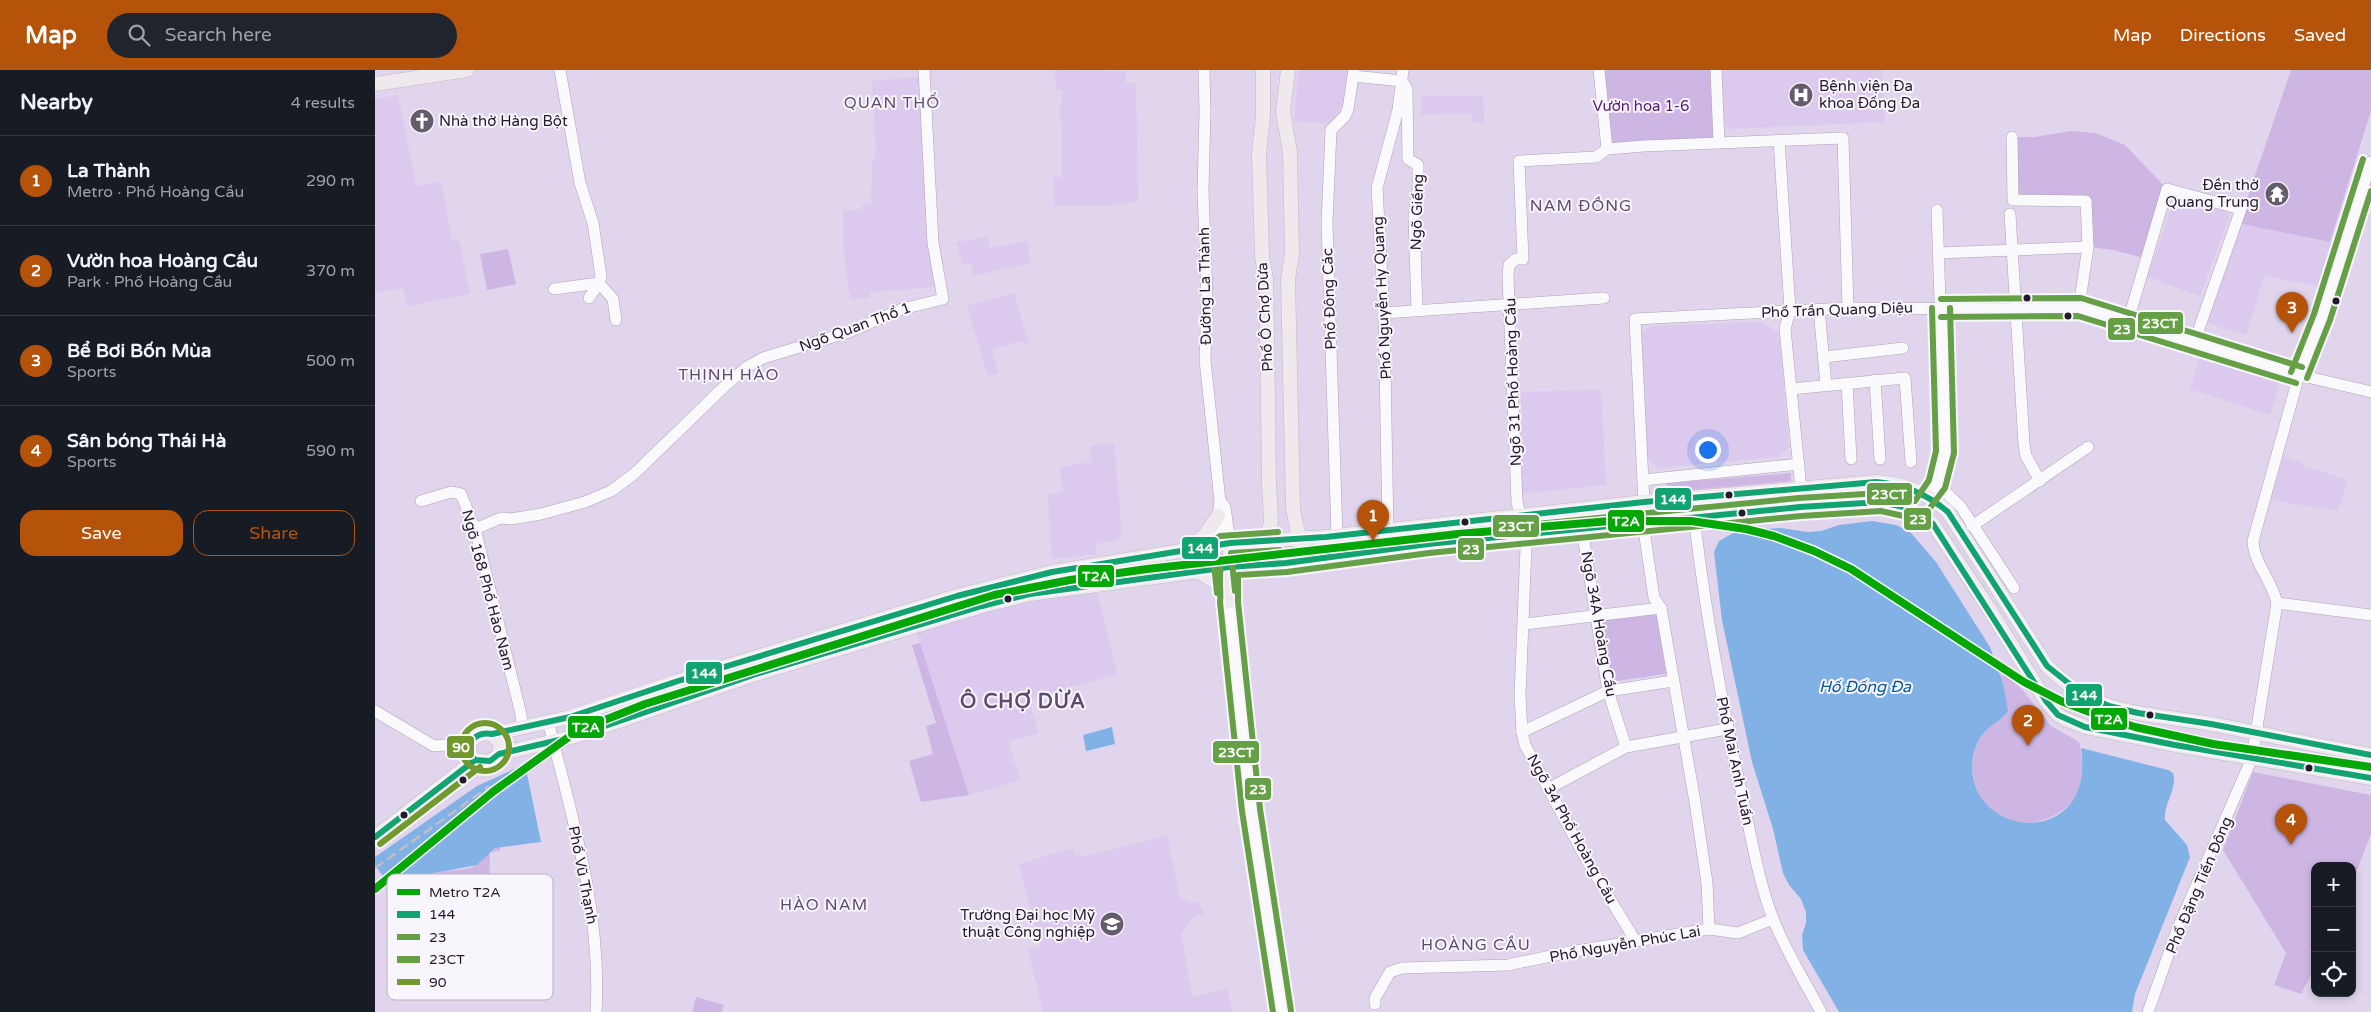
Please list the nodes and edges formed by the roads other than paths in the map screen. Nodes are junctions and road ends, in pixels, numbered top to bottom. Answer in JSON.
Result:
{"nodes":[{"id":1,"x":406,"y":70,"type":"edge"},
{"id":2,"x":467,"y":70,"type":"edge"},
{"id":3,"x":560,"y":70,"type":"edge"},
{"id":4,"x":924,"y":70,"type":"edge"},
{"id":5,"x":1204,"y":70,"type":"edge"},
{"id":6,"x":1263,"y":70,"type":"edge"},
{"id":7,"x":1287,"y":70,"type":"edge"},
{"id":8,"x":1599,"y":70,"type":"edge"},
{"id":9,"x":1715,"y":70,"type":"edge"},
{"id":10,"x":1353,"y":73,"type":"edge"},
{"id":11,"x":375,"y":75,"type":"edge"},
{"id":12,"x":1402,"y":76,"type":"edge"},
{"id":13,"x":375,"y":84,"type":"edge"},
{"id":14,"x":1261,"y":133,"type":"junction"},
{"id":15,"x":1286,"y":133,"type":"junction"},
{"id":16,"x":2012,"y":137,"type":"dead end"},
{"id":17,"x":1779,"y":140,"type":"junction"},
{"id":18,"x":1719,"y":142,"type":"junction"},
{"id":19,"x":1607,"y":149,"type":"junction"},
{"id":20,"x":2371,"y":162,"type":"edge"},
{"id":21,"x":1937,"y":210,"type":"dead end"},
{"id":22,"x":2010,"y":214,"type":"dead end"},
{"id":23,"x":2088,"y":247,"type":"junction"},
{"id":24,"x":2014,"y":249,"type":"junction"},
{"id":25,"x":1939,"y":253,"type":"junction"},
{"id":26,"x":599,"y":283,"type":"junction"},
{"id":27,"x":554,"y":289,"type":"dead end"},
{"id":28,"x":589,"y":298,"type":"dead end"},
{"id":29,"x":1604,"y":298,"type":"dead end"},
{"id":30,"x":1510,"y":303,"type":"junction"},
{"id":31,"x":2079,"y":307,"type":"junction"},
{"id":32,"x":1848,"y":308,"type":"junction"},
{"id":33,"x":1941,"y":308,"type":"junction"},
{"id":34,"x":1819,"y":309,"type":"junction"},
{"id":35,"x":2017,"y":309,"type":"junction"},
{"id":36,"x":1417,"y":310,"type":"junction"},
{"id":37,"x":1790,"y":310,"type":"junction"},
{"id":38,"x":1384,"y":313,"type":"junction"},
{"id":39,"x":616,"y":320,"type":"dead end"},
{"id":40,"x":2128,"y":321,"type":"junction"},
{"id":41,"x":2194,"y":342,"type":"junction"},
{"id":42,"x":1291,"y":348,"type":"junction"},
{"id":43,"x":1903,"y":348,"type":"dead end"},
{"id":44,"x":1268,"y":349,"type":"junction"},
{"id":45,"x":1824,"y":356,"type":"junction"},
{"id":46,"x":2299,"y":375,"type":"junction"},
{"id":47,"x":1875,"y":380,"type":"junction"},
{"id":48,"x":1847,"y":383,"type":"junction"},
{"id":49,"x":1826,"y":385,"type":"junction"},
{"id":50,"x":1791,"y":389,"type":"junction"},
{"id":51,"x":2371,"y":392,"type":"edge"},
{"id":52,"x":2088,"y":447,"type":"dead end"},
{"id":53,"x":1851,"y":459,"type":"dead end"},
{"id":54,"x":1881,"y":459,"type":"dead end"},
{"id":55,"x":1911,"y":462,"type":"dead end"},
{"id":56,"x":1799,"y":464,"type":"junction"},
{"id":57,"x":1643,"y":480,"type":"junction"},
{"id":58,"x":2040,"y":481,"type":"junction"},
{"id":59,"x":1937,"y":484,"type":"junction"},
{"id":60,"x":1801,"y":489,"type":"junction"},
{"id":61,"x":1928,"y":496,"type":"junction"},
{"id":62,"x":1692,"y":498,"type":"junction"},
{"id":63,"x":421,"y":501,"type":"dead end"},
{"id":64,"x":1220,"y":501,"type":"junction"},
{"id":65,"x":1644,"y":502,"type":"junction"},
{"id":66,"x":1918,"y":512,"type":"junction"},
{"id":67,"x":1520,"y":515,"type":"junction"},
{"id":68,"x":1218,"y":516,"type":"junction"},
{"id":69,"x":1694,"y":518,"type":"junction"},
{"id":70,"x":1643,"y":523,"type":"junction"},
{"id":71,"x":1972,"y":526,"type":"junction"},
{"id":72,"x":475,"y":529,"type":"junction"},
{"id":73,"x":1582,"y":529,"type":"junction"},
{"id":74,"x":1388,"y":530,"type":"junction"},
{"id":75,"x":1523,"y":534,"type":"junction"},
{"id":76,"x":1337,"y":536,"type":"junction"},
{"id":77,"x":1302,"y":539,"type":"junction"},
{"id":78,"x":1266,"y":542,"type":"junction"},
{"id":79,"x":1225,"y":544,"type":"junction"},
{"id":80,"x":1189,"y":550,"type":"junction"},
{"id":81,"x":1304,"y":561,"type":"junction"},
{"id":82,"x":1270,"y":564,"type":"junction"},
{"id":83,"x":1091,"y":566,"type":"junction"},
{"id":84,"x":1226,"y":568,"type":"junction"},
{"id":85,"x":1199,"y":572,"type":"junction"},
{"id":86,"x":1095,"y":584,"type":"junction"},
{"id":87,"x":2014,"y":588,"type":"dead end"},
{"id":88,"x":1227,"y":595,"type":"junction"},
{"id":89,"x":951,"y":598,"type":"junction"},
{"id":90,"x":2277,"y":603,"type":"junction"},
{"id":91,"x":1661,"y":608,"type":"junction"},
{"id":92,"x":956,"y":614,"type":"junction"},
{"id":93,"x":2371,"y":615,"type":"edge"},
{"id":94,"x":1595,"y":617,"type":"junction"},
{"id":95,"x":1525,"y":624,"type":"junction"},
{"id":96,"x":816,"y":640,"type":"junction"},
{"id":97,"x":821,"y":656,"type":"junction"},
{"id":98,"x":678,"y":681,"type":"junction"},
{"id":99,"x":1673,"y":681,"type":"junction"},
{"id":100,"x":1608,"y":691,"type":"junction"},
{"id":101,"x":683,"y":701,"type":"junction"},
{"id":102,"x":375,"y":711,"type":"edge"},
{"id":103,"x":548,"y":722,"type":"junction"},
{"id":104,"x":522,"y":727,"type":"junction"},
{"id":105,"x":1727,"y":729,"type":"junction"},
{"id":106,"x":1522,"y":732,"type":"junction"},
{"id":107,"x":2257,"y":732,"type":"junction"},
{"id":108,"x":492,"y":734,"type":"junction"},
{"id":109,"x":1686,"y":737,"type":"junction"},
{"id":110,"x":553,"y":740,"type":"junction"},
{"id":111,"x":470,"y":743,"type":"junction"},
{"id":112,"x":527,"y":746,"type":"junction"},
{"id":113,"x":1626,"y":747,"type":"junction"},
{"id":114,"x":499,"y":754,"type":"junction"},
{"id":115,"x":2371,"y":754,"type":"edge"},
{"id":116,"x":2252,"y":758,"type":"junction"},
{"id":117,"x":475,"y":760,"type":"junction"},
{"id":118,"x":2371,"y":778,"type":"edge"},
{"id":119,"x":1548,"y":789,"type":"junction"},
{"id":120,"x":375,"y":837,"type":"edge"},
{"id":121,"x":1773,"y":919,"type":"junction"},
{"id":122,"x":1709,"y":929,"type":"junction"},
{"id":123,"x":1635,"y":940,"type":"junction"},
{"id":124,"x":1375,"y":1004,"type":"dead end"},
{"id":125,"x":596,"y":1012,"type":"edge"},
{"id":126,"x":1282,"y":1012,"type":"edge"},
{"id":127,"x":1821,"y":1012,"type":"edge"},
{"id":128,"x":2148,"y":1012,"type":"edge"}],
"edges":[{"from":1,"to":11,"type":"main road"},
{"from":2,"to":13,"type":"main road"},
{"from":3,"to":26,"type":"street"},
{"from":4,"to":72,"type":"street","name":"Ngõ Quan Thổ 1"},
{"from":5,"to":64,"type":"street","name":"Đường La Thành"},
{"from":6,"to":14,"type":"main road","name":"Phố Ô Chợ Dừa"},
{"from":7,"to":15,"type":"main road","name":"Phố Ô Chợ Dừa"},
{"from":8,"to":19,"type":"street"},
{"from":9,"to":18,"type":"street"},
{"from":10,"to":12,"type":"street"},
{"from":10,"to":76,"type":"street","name":"Phố Đông Các"},
{"from":12,"to":36,"type":"street","name":"Ngõ Giếng"},
{"from":12,"to":38,"type":"street","name":"Phố Nguyễn Hy Quang"},
{"from":14,"to":15,"type":"main road"},
{"from":14,"to":44,"type":"main road","name":"Phố Ô Chợ Dừa"},
{"from":15,"to":42,"type":"main road","name":"Phố Ô Chợ Dừa"},
{"from":16,"to":23,"type":"street"},
{"from":17,"to":18,"type":"street"},
{"from":17,"to":32,"type":"street"},
{"from":17,"to":37,"type":"street"},
{"from":18,"to":19,"type":"street"},
{"from":19,"to":30,"type":"street","name":"Ngõ 31 Phố Hoàng Cầu"},
{"from":20,"to":46,"type":"street"},
{"from":21,"to":25,"type":"street"},
{"from":22,"to":24,"type":"street"},
{"from":23,"to":24,"type":"street"},
{"from":23,"to":31,"type":"street"},
{"from":24,"to":25,"type":"street"},
{"from":24,"to":35,"type":"street"},
{"from":25,"to":33,"type":"street"},
{"from":26,"to":27,"type":"street"},
{"from":26,"to":28,"type":"street"},
{"from":26,"to":39,"type":"street"},
{"from":29,"to":30,"type":"street"},
{"from":30,"to":36,"type":"street"},
{"from":30,"to":67,"type":"street","name":"Ngõ 31 Phố Hoàng Cầu"},
{"from":31,"to":35,"type":"street","name":"Phố Trần Quang Diệu"},
{"from":31,"to":40,"type":"street","name":"Phố Trần Quang Diệu"},
{"from":32,"to":33,"type":"street","name":"Phố Trần Quang Diệu"},
{"from":32,"to":34,"type":"street","name":"Phố Trần Quang Diệu"},
{"from":33,"to":35,"type":"street","name":"Phố Trần Quang Diệu"},
{"from":33,"to":59,"type":"street"},
{"from":34,"to":37,"type":"street","name":"Phố Trần Quang Diệu"},
{"from":34,"to":45,"type":"street"},
{"from":35,"to":58,"type":"street"},
{"from":36,"to":38,"type":"street"},
{"from":37,"to":50,"type":"street"},
{"from":37,"to":57,"type":"street","name":"Phố Trần Quang Diệu"},
{"from":38,"to":74,"type":"street","name":"Phố Nguyễn Hy Quang"},
{"from":40,"to":41,"type":"street","name":"Phố Trần Quang Diệu"},
{"from":40,"to":41,"type":"street"},
{"from":41,"to":46,"type":"street","name":"Phố Trần Quang Diệu"},
{"from":42,"to":44,"type":"main road"},
{"from":42,"to":77,"type":"main road","name":"Phố Ô Chợ Dừa"},
{"from":43,"to":45,"type":"street"},
{"from":44,"to":78,"type":"main road","name":"Phố Ô Chợ Dừa"},
{"from":45,"to":49,"type":"street"},
{"from":46,"to":51,"type":"street","name":"Phố Trần Quang Diệu"},
{"from":46,"to":90,"type":"street"},
{"from":47,"to":48,"type":"street"},
{"from":47,"to":54,"type":"street"},
{"from":47,"to":55,"type":"street"},
{"from":48,"to":49,"type":"street"},
{"from":48,"to":53,"type":"street"},
{"from":49,"to":50,"type":"street"},
{"from":50,"to":56,"type":"street"},
{"from":52,"to":58,"type":"street"},
{"from":56,"to":57,"type":"street"},
{"from":56,"to":60,"type":"street"},
{"from":57,"to":65,"type":"street"},
{"from":58,"to":71,"type":"street"},
{"from":59,"to":61,"type":"street"},
{"from":59,"to":71,"type":"street"},
{"from":60,"to":61,"type":"main road"},
{"from":60,"to":62,"type":"main road"},
{"from":61,"to":66,"type":"main road"},
{"from":61,"to":107,"type":"main road"},
{"from":62,"to":65,"type":"main road"},
{"from":62,"to":69,"type":"street","name":"Phố Mai Anh Tuấn"},
{"from":63,"to":72,"type":"street","name":"Ngõ 168 Phố Hào Nam"},
{"from":64,"to":68,"type":"street","name":"Đường La Thành"},
{"from":64,"to":79,"type":"street","name":"Đường La Thành"},
{"from":65,"to":67,"type":"main road"},
{"from":66,"to":69,"type":"main road"},
{"from":66,"to":116,"type":"main road"},
{"from":67,"to":74,"type":"main road"},
{"from":67,"to":75,"type":"main road"},
{"from":68,"to":79,"type":"street","name":"Đường La Thành"},
{"from":68,"to":80,"type":"main road"},
{"from":69,"to":70,"type":"main road"},
{"from":69,"to":105,"type":"street","name":"Phố Mai Anh Tuấn"},
{"from":70,"to":73,"type":"main road"},
{"from":70,"to":91,"type":"street"},
{"from":71,"to":87,"type":"street"},
{"from":72,"to":104,"type":"street","name":"Ngõ 168 Phố Hào Nam"},
{"from":73,"to":75,"type":"main road"},
{"from":73,"to":94,"type":"street","name":"Ngõ 34A Hoàng Cầu"},
{"from":74,"to":76,"type":"main road"},
{"from":75,"to":81,"type":"main road"},
{"from":75,"to":95,"type":"street","name":"Ngõ 34 Phố Hoàng Cầu"},
{"from":76,"to":77,"type":"main road"},
{"from":77,"to":78,"type":"main road"},
{"from":77,"to":81,"type":"main road","name":"Phố Ô Chợ Dừa"},
{"from":78,"to":79,"type":"main road"},
{"from":78,"to":82,"type":"main road","name":"Phố Ô Chợ Dừa"},
{"from":79,"to":80,"type":"main road"},
{"from":79,"to":84,"type":"main road","name":"Đường La Thành"},
{"from":80,"to":83,"type":"main road"},
{"from":81,"to":82,"type":"main road"},
{"from":82,"to":84,"type":"main road"},
{"from":83,"to":86,"type":"main road"},
{"from":83,"to":89,"type":"main road"},
{"from":84,"to":85,"type":"main road"},
{"from":84,"to":88,"type":"main road","name":"Đường La Thành"},
{"from":85,"to":86,"type":"main road"},
{"from":85,"to":88,"type":"main road"},
{"from":86,"to":92,"type":"main road"},
{"from":88,"to":126,"type":"street","name":"Đường La Thành"},
{"from":89,"to":92,"type":"main road"},
{"from":89,"to":96,"type":"main road"},
{"from":90,"to":93,"type":"street"},
{"from":90,"to":107,"type":"street"},
{"from":91,"to":94,"type":"street"},
{"from":91,"to":99,"type":"street"},
{"from":92,"to":97,"type":"main road"},
{"from":94,"to":95,"type":"street"},
{"from":94,"to":100,"type":"street","name":"Ngõ 34A Hoàng Cầu"},
{"from":95,"to":106,"type":"street","name":"Ngõ 34 Phố Hoàng Cầu"},
{"from":96,"to":97,"type":"main road"},
{"from":96,"to":98,"type":"main road"},
{"from":97,"to":101,"type":"main road"},
{"from":98,"to":101,"type":"main road"},
{"from":98,"to":103,"type":"main road"},
{"from":99,"to":100,"type":"street"},
{"from":99,"to":109,"type":"street"},
{"from":100,"to":106,"type":"street"},
{"from":100,"to":113,"type":"street","name":"Ngõ 34A Hoàng Cầu"},
{"from":101,"to":110,"type":"main road"},
{"from":102,"to":111,"type":"street"},
{"from":103,"to":104,"type":"main road"},
{"from":103,"to":110,"type":"street","name":"Phố Vũ Thạnh"},
{"from":104,"to":108,"type":"main road"},
{"from":104,"to":112,"type":"main road"},
{"from":105,"to":109,"type":"street"},
{"from":105,"to":121,"type":"street","name":"Phố Mai Anh Tuấn"},
{"from":106,"to":119,"type":"street","name":"Ngõ 34 Phố Hoàng Cầu"},
{"from":107,"to":115,"type":"main road"},
{"from":107,"to":116,"type":"street","name":"Phố Đặng Tiến Đông"},
{"from":108,"to":111,"type":"main road"},
{"from":108,"to":114,"type":"main road"},
{"from":109,"to":113,"type":"street"},
{"from":109,"to":122,"type":"street"},
{"from":110,"to":112,"type":"main road"},
{"from":110,"to":125,"type":"street","name":"Phố Vũ Thạnh"},
{"from":111,"to":117,"type":"main road"},
{"from":112,"to":114,"type":"main road"},
{"from":113,"to":119,"type":"street"},
{"from":114,"to":117,"type":"main road"},
{"from":116,"to":118,"type":"main road"},
{"from":116,"to":128,"type":"street","name":"Phố Đặng Tiến Đông"},
{"from":117,"to":120,"type":"main road"},
{"from":119,"to":123,"type":"street","name":"Ngõ 34 Phố Hoàng Cầu"},
{"from":121,"to":122,"type":"street","name":"Phố Nguyễn Phúc Lai"},
{"from":121,"to":127,"type":"street","name":"Phố Mai Anh Tuấn"},
{"from":122,"to":123,"type":"street","name":"Phố Nguyễn Phúc Lai"},
{"from":123,"to":124,"type":"street","name":"Phố Nguyễn Phúc Lai"}]}
